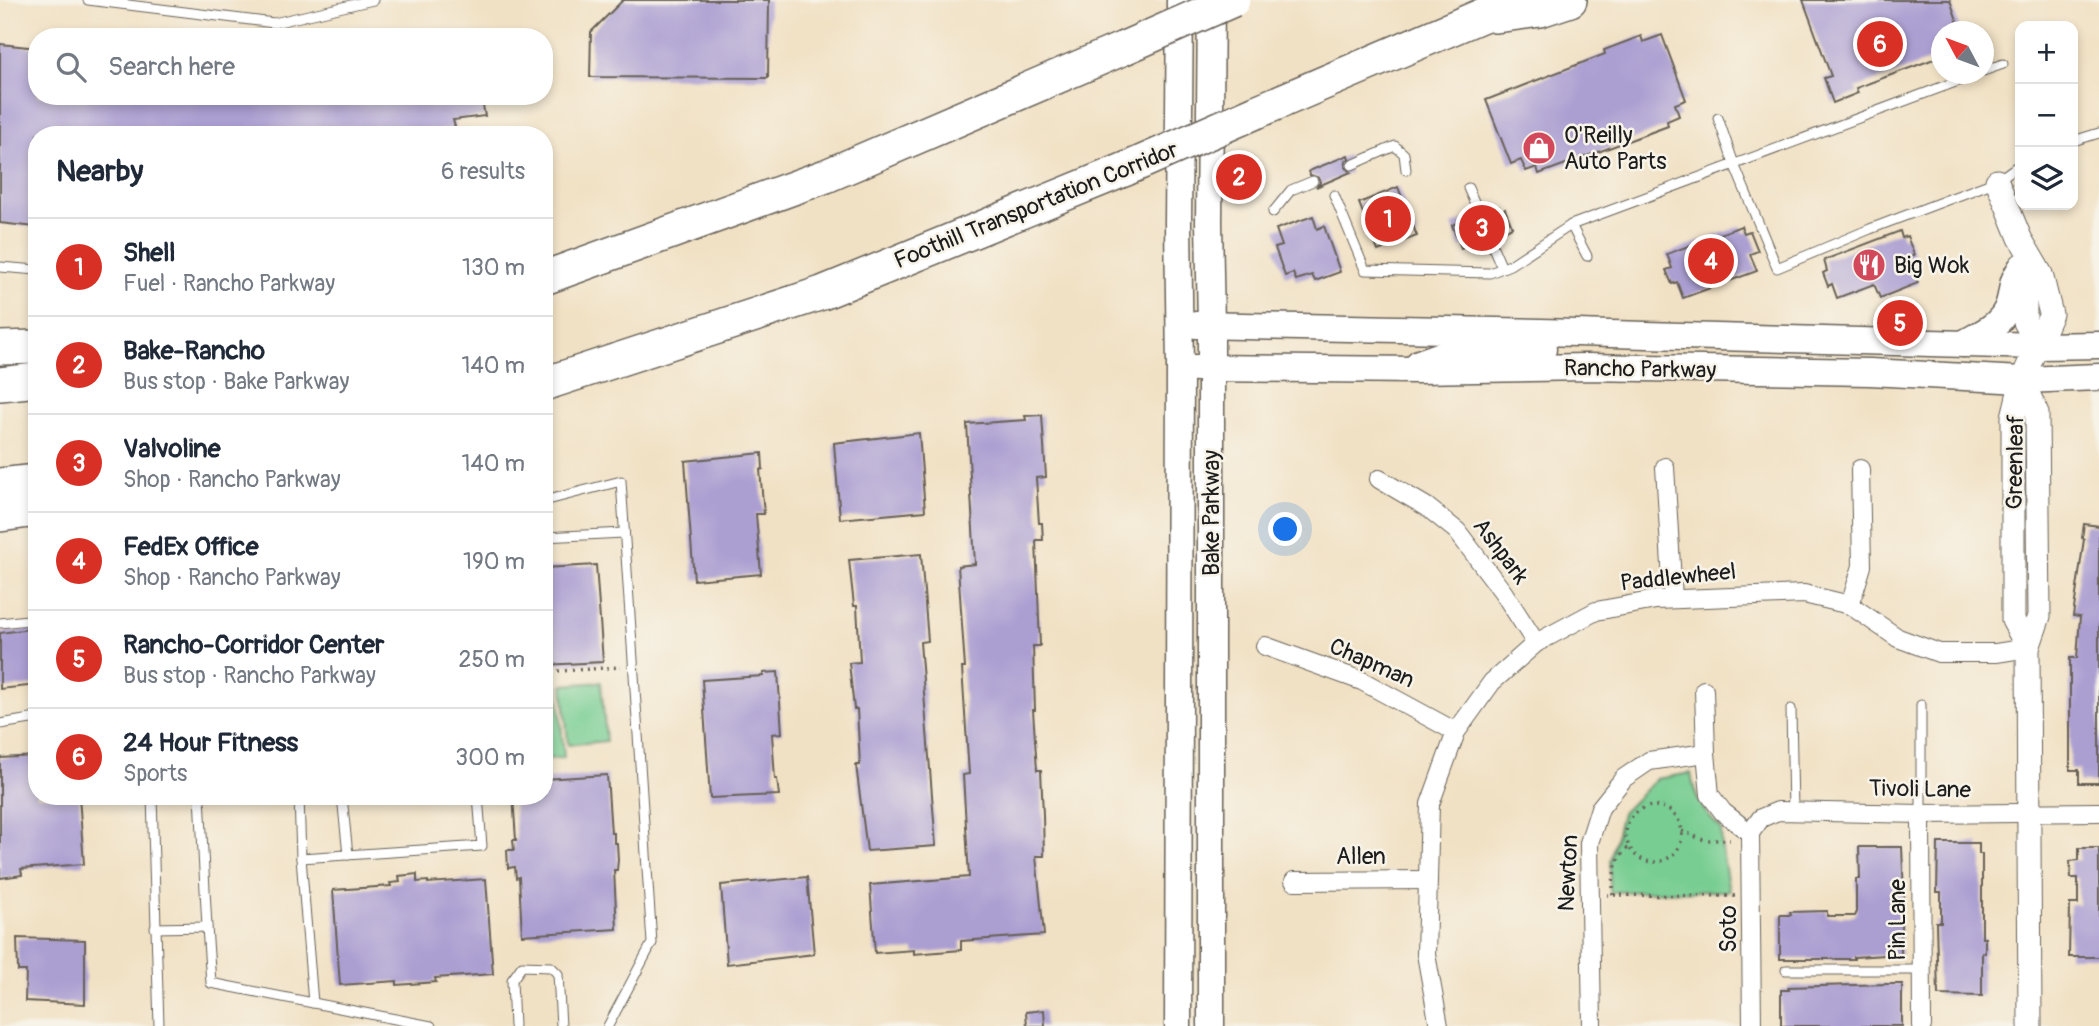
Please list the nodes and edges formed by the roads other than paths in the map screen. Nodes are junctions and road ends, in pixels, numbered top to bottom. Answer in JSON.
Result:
{"nodes":[{"id":1,"x":88,"y":0,"type":"edge"},
{"id":2,"x":373,"y":0,"type":"edge"},
{"id":3,"x":1180,"y":0,"type":"edge"},
{"id":4,"x":1211,"y":0,"type":"edge"},
{"id":5,"x":1233,"y":0,"type":"edge"},
{"id":6,"x":1518,"y":0,"type":"edge"},
{"id":7,"x":1570,"y":0,"type":"edge"},
{"id":8,"x":116,"y":2,"type":"edge"},
{"id":9,"x":1473,"y":19,"type":"junction"},
{"id":10,"x":2003,"y":64,"type":"dead end"},
{"id":11,"x":1994,"y":67,"type":"edge"},
{"id":12,"x":1950,"y":84,"type":"edge"},
{"id":13,"x":1718,"y":118,"type":"dead end"},
{"id":14,"x":2099,"y":133,"type":"edge"},
{"id":15,"x":2078,"y":139,"type":"edge"},
{"id":16,"x":1734,"y":164,"type":"junction"},
{"id":17,"x":1352,"y":165,"type":"dead end"},
{"id":18,"x":2015,"y":168,"type":"edge"},
{"id":19,"x":1406,"y":170,"type":"dead end"},
{"id":20,"x":1313,"y":181,"type":"dead end"},
{"id":21,"x":1997,"y":181,"type":"junction"},
{"id":22,"x":1468,"y":187,"type":"dead end"},
{"id":23,"x":1334,"y":195,"type":"dead end"},
{"id":24,"x":1273,"y":212,"type":"dead end"},
{"id":25,"x":1480,"y":215,"type":"dead end"},
{"id":26,"x":1572,"y":225,"type":"junction"},
{"id":27,"x":1489,"y":238,"type":"dead end"},
{"id":28,"x":2020,"y":238,"type":"junction"},
{"id":29,"x":1587,"y":256,"type":"dead end"},
{"id":30,"x":0,"y":267,"type":"edge"},
{"id":31,"x":1502,"y":268,"type":"junction"},
{"id":32,"x":2021,"y":268,"type":"junction"},
{"id":33,"x":28,"y":269,"type":"edge"},
{"id":34,"x":553,"y":275,"type":"edge"},
{"id":35,"x":1211,"y":325,"type":"junction"},
{"id":36,"x":1180,"y":326,"type":"junction"},
{"id":37,"x":1596,"y":333,"type":"junction"},
{"id":38,"x":1963,"y":344,"type":"junction"},
{"id":39,"x":2099,"y":345,"type":"edge"},
{"id":40,"x":2038,"y":346,"type":"junction"},
{"id":41,"x":28,"y":347,"type":"edge"},
{"id":42,"x":0,"y":348,"type":"edge"},
{"id":43,"x":1211,"y":368,"type":"junction"},
{"id":44,"x":1180,"y":369,"type":"junction"},
{"id":45,"x":1401,"y":369,"type":"junction"},
{"id":46,"x":2099,"y":377,"type":"edge"},
{"id":47,"x":2022,"y":380,"type":"junction"},
{"id":48,"x":28,"y":381,"type":"edge"},
{"id":49,"x":553,"y":382,"type":"edge"},
{"id":50,"x":0,"y":384,"type":"edge"},
{"id":51,"x":1665,"y":467,"type":"dead end"},
{"id":52,"x":1860,"y":469,"type":"dead end"},
{"id":53,"x":1379,"y":479,"type":"dead end"},
{"id":54,"x":28,"y":482,"type":"edge"},
{"id":55,"x":0,"y":485,"type":"edge"},
{"id":56,"x":553,"y":499,"type":"edge"},
{"id":57,"x":28,"y":511,"type":"edge"},
{"id":58,"x":0,"y":515,"type":"edge"},
{"id":59,"x":624,"y":533,"type":"junction"},
{"id":60,"x":553,"y":537,"type":"edge"},
{"id":61,"x":1673,"y":598,"type":"junction"},
{"id":62,"x":1850,"y":605,"type":"junction"},
{"id":63,"x":28,"y":620,"type":"edge"},
{"id":64,"x":0,"y":623,"type":"edge"},
{"id":65,"x":1536,"y":643,"type":"junction"},
{"id":66,"x":1265,"y":646,"type":"dead end"},
{"id":67,"x":2028,"y":648,"type":"junction"},
{"id":68,"x":1704,"y":690,"type":"dead end"},
{"id":69,"x":1921,"y":705,"type":"dead end"},
{"id":70,"x":1791,"y":709,"type":"dead end"},
{"id":71,"x":28,"y":719,"type":"edge"},
{"id":72,"x":0,"y":724,"type":"edge"},
{"id":73,"x":1456,"y":732,"type":"junction"},
{"id":74,"x":1706,"y":753,"type":"junction"},
{"id":75,"x":152,"y":805,"type":"edge"},
{"id":76,"x":200,"y":805,"type":"edge"},
{"id":77,"x":299,"y":805,"type":"edge"},
{"id":78,"x":343,"y":805,"type":"edge"},
{"id":79,"x":479,"y":805,"type":"edge"},
{"id":80,"x":1793,"y":811,"type":"junction"},
{"id":81,"x":2099,"y":811,"type":"edge"},
{"id":82,"x":2028,"y":813,"type":"junction"},
{"id":83,"x":1921,"y":814,"type":"junction"},
{"id":84,"x":1751,"y":836,"type":"junction"},
{"id":85,"x":348,"y":855,"type":"junction"},
{"id":86,"x":301,"y":858,"type":"junction"},
{"id":87,"x":1428,"y":880,"type":"junction"},
{"id":88,"x":1294,"y":881,"type":"dead end"},
{"id":89,"x":207,"y":927,"type":"junction"},
{"id":90,"x":155,"y":928,"type":"junction"},
{"id":91,"x":1786,"y":970,"type":"dead end"},
{"id":92,"x":1922,"y":970,"type":"junction"},
{"id":93,"x":313,"y":1003,"type":"junction"},
{"id":94,"x":159,"y":1026,"type":"edge"},
{"id":95,"x":431,"y":1026,"type":"edge"},
{"id":96,"x":514,"y":1026,"type":"edge"},
{"id":97,"x":561,"y":1026,"type":"edge"},
{"id":98,"x":608,"y":1026,"type":"edge"},
{"id":99,"x":1178,"y":1026,"type":"edge"},
{"id":100,"x":1211,"y":1026,"type":"edge"},
{"id":101,"x":1439,"y":1026,"type":"edge"},
{"id":102,"x":1592,"y":1026,"type":"edge"},
{"id":103,"x":1752,"y":1026,"type":"edge"},
{"id":104,"x":1922,"y":1026,"type":"edge"},
{"id":105,"x":2030,"y":1026,"type":"edge"}],
"edges":[{"from":1,"to":8,"type":"lane"},
{"from":2,"to":8,"type":"lane"},
{"from":3,"to":36,"type":"main road","name":"Bake Parkway"},
{"from":4,"to":35,"type":"main road","name":"Bake Parkway"},
{"from":5,"to":34,"type":"highway","bridge":true},
{"from":6,"to":9,"type":"highway","name":"Foothill Transportation Corridor"},
{"from":7,"to":9,"type":"highway"},
{"from":9,"to":49,"type":"highway","name":"Foothill Transportation Corridor","bridge":true},
{"from":10,"to":11,"type":"lane"},
{"from":12,"to":16,"type":"lane"},
{"from":13,"to":16,"type":"lane"},
{"from":14,"to":15,"type":"lane"},
{"from":16,"to":21,"type":"lane"},
{"from":16,"to":26,"type":"lane"},
{"from":17,"to":19,"type":"lane"},
{"from":18,"to":21,"type":"lane"},
{"from":20,"to":24,"type":"lane"},
{"from":21,"to":28,"type":"street"},
{"from":22,"to":25,"type":"lane"},
{"from":23,"to":31,"type":"lane"},
{"from":26,"to":29,"type":"lane"},
{"from":26,"to":31,"type":"lane"},
{"from":27,"to":31,"type":"lane"},
{"from":28,"to":32,"type":"street"},
{"from":28,"to":40,"type":"street"},
{"from":30,"to":33,"type":"lane"},
{"from":32,"to":38,"type":"main road"},
{"from":32,"to":40,"type":"street"},
{"from":35,"to":36,"type":"main road","name":"Rancho Parkway"},
{"from":35,"to":37,"type":"main road","name":"Rancho Parkway"},
{"from":35,"to":43,"type":"main road","name":"Bake Parkway"},
{"from":36,"to":44,"type":"main road","name":"Bake Parkway"},
{"from":37,"to":38,"type":"main road","name":"Rancho Parkway"},
{"from":37,"to":45,"type":"main road"},
{"from":38,"to":40,"type":"main road","name":"Rancho Parkway"},
{"from":39,"to":40,"type":"main road","name":"Rancho Parkway"},
{"from":40,"to":47,"type":"street"},
{"from":41,"to":42,"type":"highway"},
{"from":43,"to":44,"type":"main road","name":"Rancho Parkway"},
{"from":43,"to":45,"type":"main road","name":"Rancho Parkway"},
{"from":43,"to":100,"type":"main road","name":"Bake Parkway"},
{"from":44,"to":99,"type":"main road","name":"Bake Parkway"},
{"from":45,"to":47,"type":"main road","name":"Rancho Parkway"},
{"from":46,"to":47,"type":"main road","name":"Rancho Parkway"},
{"from":47,"to":67,"type":"street","name":"Greenleaf"},
{"from":48,"to":50,"type":"highway"},
{"from":51,"to":61,"type":"street"},
{"from":52,"to":62,"type":"street"},
{"from":53,"to":65,"type":"street","name":"Ashpark"},
{"from":54,"to":55,"type":"highway"},
{"from":56,"to":59,"type":"lane"},
{"from":57,"to":58,"type":"highway"},
{"from":59,"to":60,"type":"lane"},
{"from":59,"to":98,"type":"lane"},
{"from":61,"to":62,"type":"street","name":"Paddlewheel"},
{"from":61,"to":65,"type":"street","name":"Paddlewheel"},
{"from":62,"to":67,"type":"street","name":"Paddlewheel"},
{"from":63,"to":64,"type":"lane"},
{"from":65,"to":73,"type":"street","name":"Paddlewheel"},
{"from":66,"to":73,"type":"street","name":"Chapman"},
{"from":67,"to":82,"type":"street","name":"Greenleaf"},
{"from":68,"to":74,"type":"street"},
{"from":69,"to":83,"type":"lane"},
{"from":70,"to":80,"type":"lane"},
{"from":71,"to":72,"type":"lane"},
{"from":73,"to":87,"type":"street","name":"Paddlewheel"},
{"from":74,"to":84,"type":"street"},
{"from":74,"to":102,"type":"street","name":"Newton"},
{"from":75,"to":90,"type":"lane"},
{"from":76,"to":89,"type":"lane"},
{"from":77,"to":86,"type":"lane"},
{"from":78,"to":85,"type":"lane"},
{"from":79,"to":85,"type":"lane"},
{"from":80,"to":83,"type":"street","name":"Tivoli Lane"},
{"from":80,"to":84,"type":"street","name":"Tivoli Lane"},
{"from":81,"to":82,"type":"street","name":"Tivoli Lane"},
{"from":82,"to":83,"type":"street","name":"Tivoli Lane"},
{"from":82,"to":105,"type":"street","name":"Greenleaf"},
{"from":83,"to":92,"type":"street","name":"Pin Lane"},
{"from":84,"to":103,"type":"street","name":"Soto"},
{"from":85,"to":86,"type":"lane"},
{"from":86,"to":93,"type":"lane"},
{"from":87,"to":88,"type":"street","name":"Allen"},
{"from":87,"to":101,"type":"street","name":"Paddlewheel"},
{"from":89,"to":90,"type":"lane"},
{"from":89,"to":93,"type":"lane"},
{"from":90,"to":94,"type":"lane"},
{"from":91,"to":92,"type":"lane"},
{"from":92,"to":104,"type":"street","name":"Pin Lane"},
{"from":93,"to":95,"type":"lane"},
{"from":96,"to":97,"type":"lane"}]}
